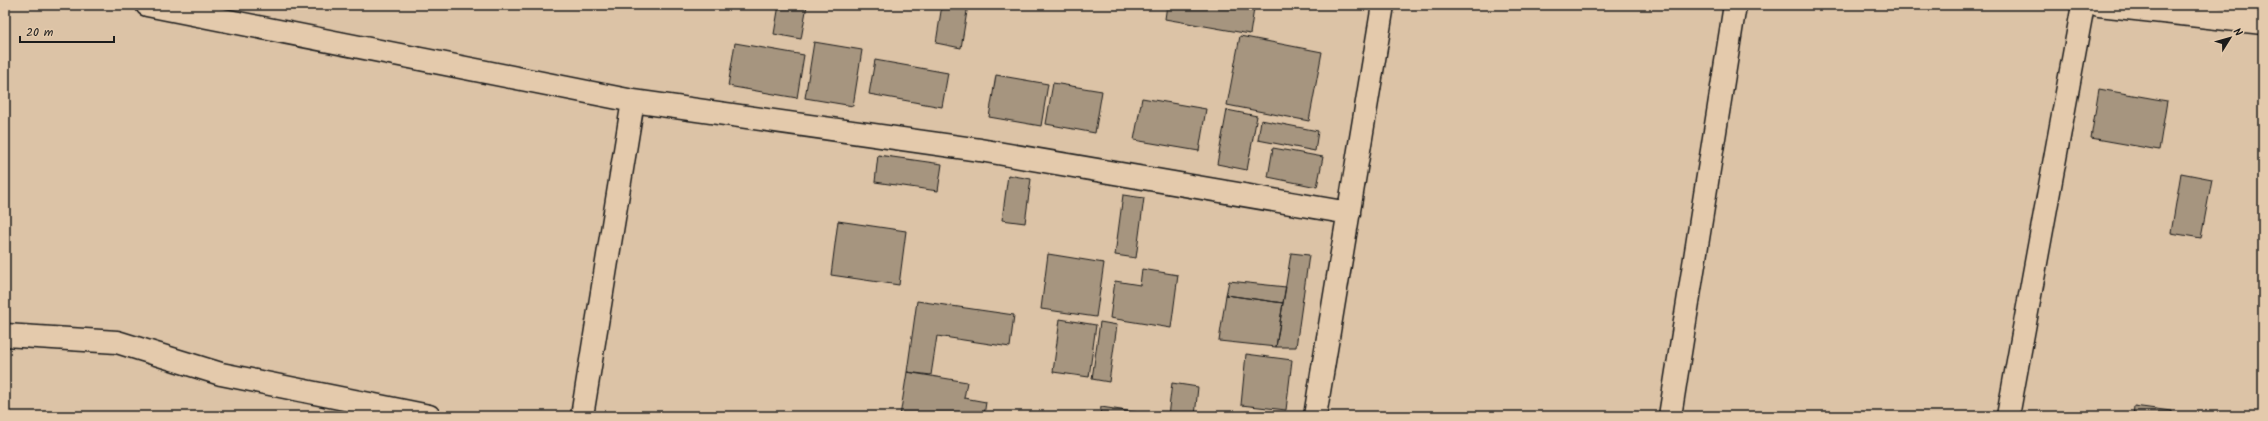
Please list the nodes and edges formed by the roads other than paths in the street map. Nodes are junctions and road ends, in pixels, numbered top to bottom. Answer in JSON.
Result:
{"nodes":[{"id":1,"x":147,"y":5,"type":"edge"},
{"id":2,"x":1383,"y":5,"type":"edge"},
{"id":3,"x":1735,"y":5,"type":"edge"},
{"id":4,"x":2083,"y":5,"type":"edge"},
{"id":5,"x":2099,"y":5,"type":"edge"},
{"id":6,"x":2263,"y":23,"type":"edge"},
{"id":7,"x":633,"y":101,"type":"junction"},
{"id":8,"x":1349,"y":214,"type":"junction"},
{"id":9,"x":5,"y":335,"type":"edge"},
{"id":10,"x":429,"y":416,"type":"edge"},
{"id":11,"x":582,"y":416,"type":"edge"},
{"id":12,"x":1315,"y":416,"type":"edge"},
{"id":13,"x":1670,"y":416,"type":"edge"},
{"id":14,"x":2008,"y":416,"type":"edge"}],
"edges":[{"from":1,"to":7,"type":"street"},
{"from":2,"to":8,"type":"street"},
{"from":3,"to":13,"type":"street"},
{"from":4,"to":14,"type":"street"},
{"from":5,"to":6,"type":"street"},
{"from":7,"to":8,"type":"street"},
{"from":7,"to":11,"type":"street"},
{"from":8,"to":12,"type":"street"},
{"from":9,"to":10,"type":"street"}]}
